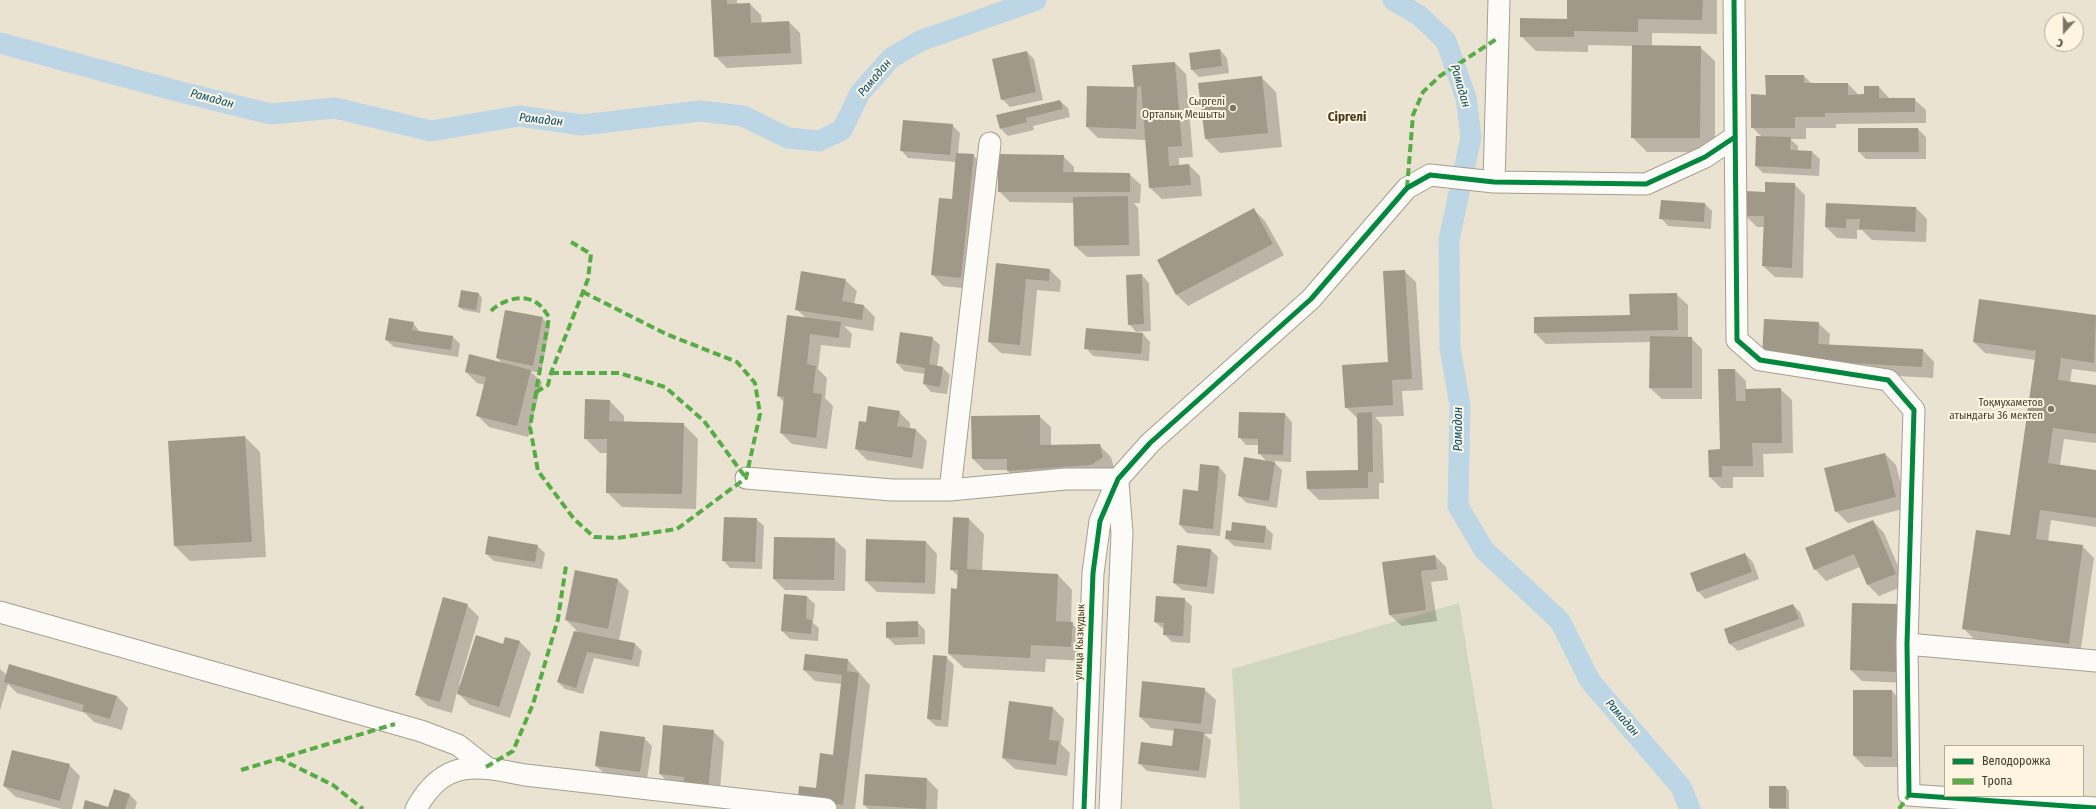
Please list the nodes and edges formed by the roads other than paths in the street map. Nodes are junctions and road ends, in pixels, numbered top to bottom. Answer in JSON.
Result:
{"nodes":[{"id":1,"x":1499,"y":0,"type":"edge"},
{"id":2,"x":1734,"y":0,"type":"edge"},
{"id":3,"x":1735,"y":136,"type":"junction"},
{"id":4,"x":990,"y":143,"type":"dead end"},
{"id":5,"x":1494,"y":182,"type":"junction"},
{"id":6,"x":746,"y":478,"type":"dead end"},
{"id":7,"x":1118,"y":479,"type":"junction"},
{"id":8,"x":950,"y":490,"type":"junction"},
{"id":9,"x":0,"y":612,"type":"edge"},
{"id":10,"x":1907,"y":644,"type":"junction"},
{"id":11,"x":2096,"y":661,"type":"edge"},
{"id":12,"x":486,"y":767,"type":"junction"},
{"id":13,"x":758,"y":805,"type":"edge"},
{"id":14,"x":2096,"y":808,"type":"edge"},
{"id":15,"x":416,"y":809,"type":"edge"},
{"id":16,"x":826,"y":809,"type":"edge"},
{"id":17,"x":1084,"y":809,"type":"edge"},
{"id":18,"x":1110,"y":809,"type":"edge"}],
"edges":[{"from":1,"to":5,"type":"street"},
{"from":2,"to":3,"type":"street"},
{"from":3,"to":5,"type":"street"},
{"from":3,"to":10,"type":"street"},
{"from":4,"to":8,"type":"street"},
{"from":5,"to":7,"type":"street","name":"улица Кызкудык"},
{"from":6,"to":8,"type":"street"},
{"from":7,"to":8,"type":"street"},
{"from":7,"to":17,"type":"street","name":"улица Кызкудык"},
{"from":7,"to":18,"type":"street"},
{"from":9,"to":12,"type":"street"},
{"from":10,"to":11,"type":"street"},
{"from":10,"to":14,"type":"street"},
{"from":12,"to":13,"type":"street"},
{"from":12,"to":15,"type":"street"},
{"from":13,"to":16,"type":"street"}]}
